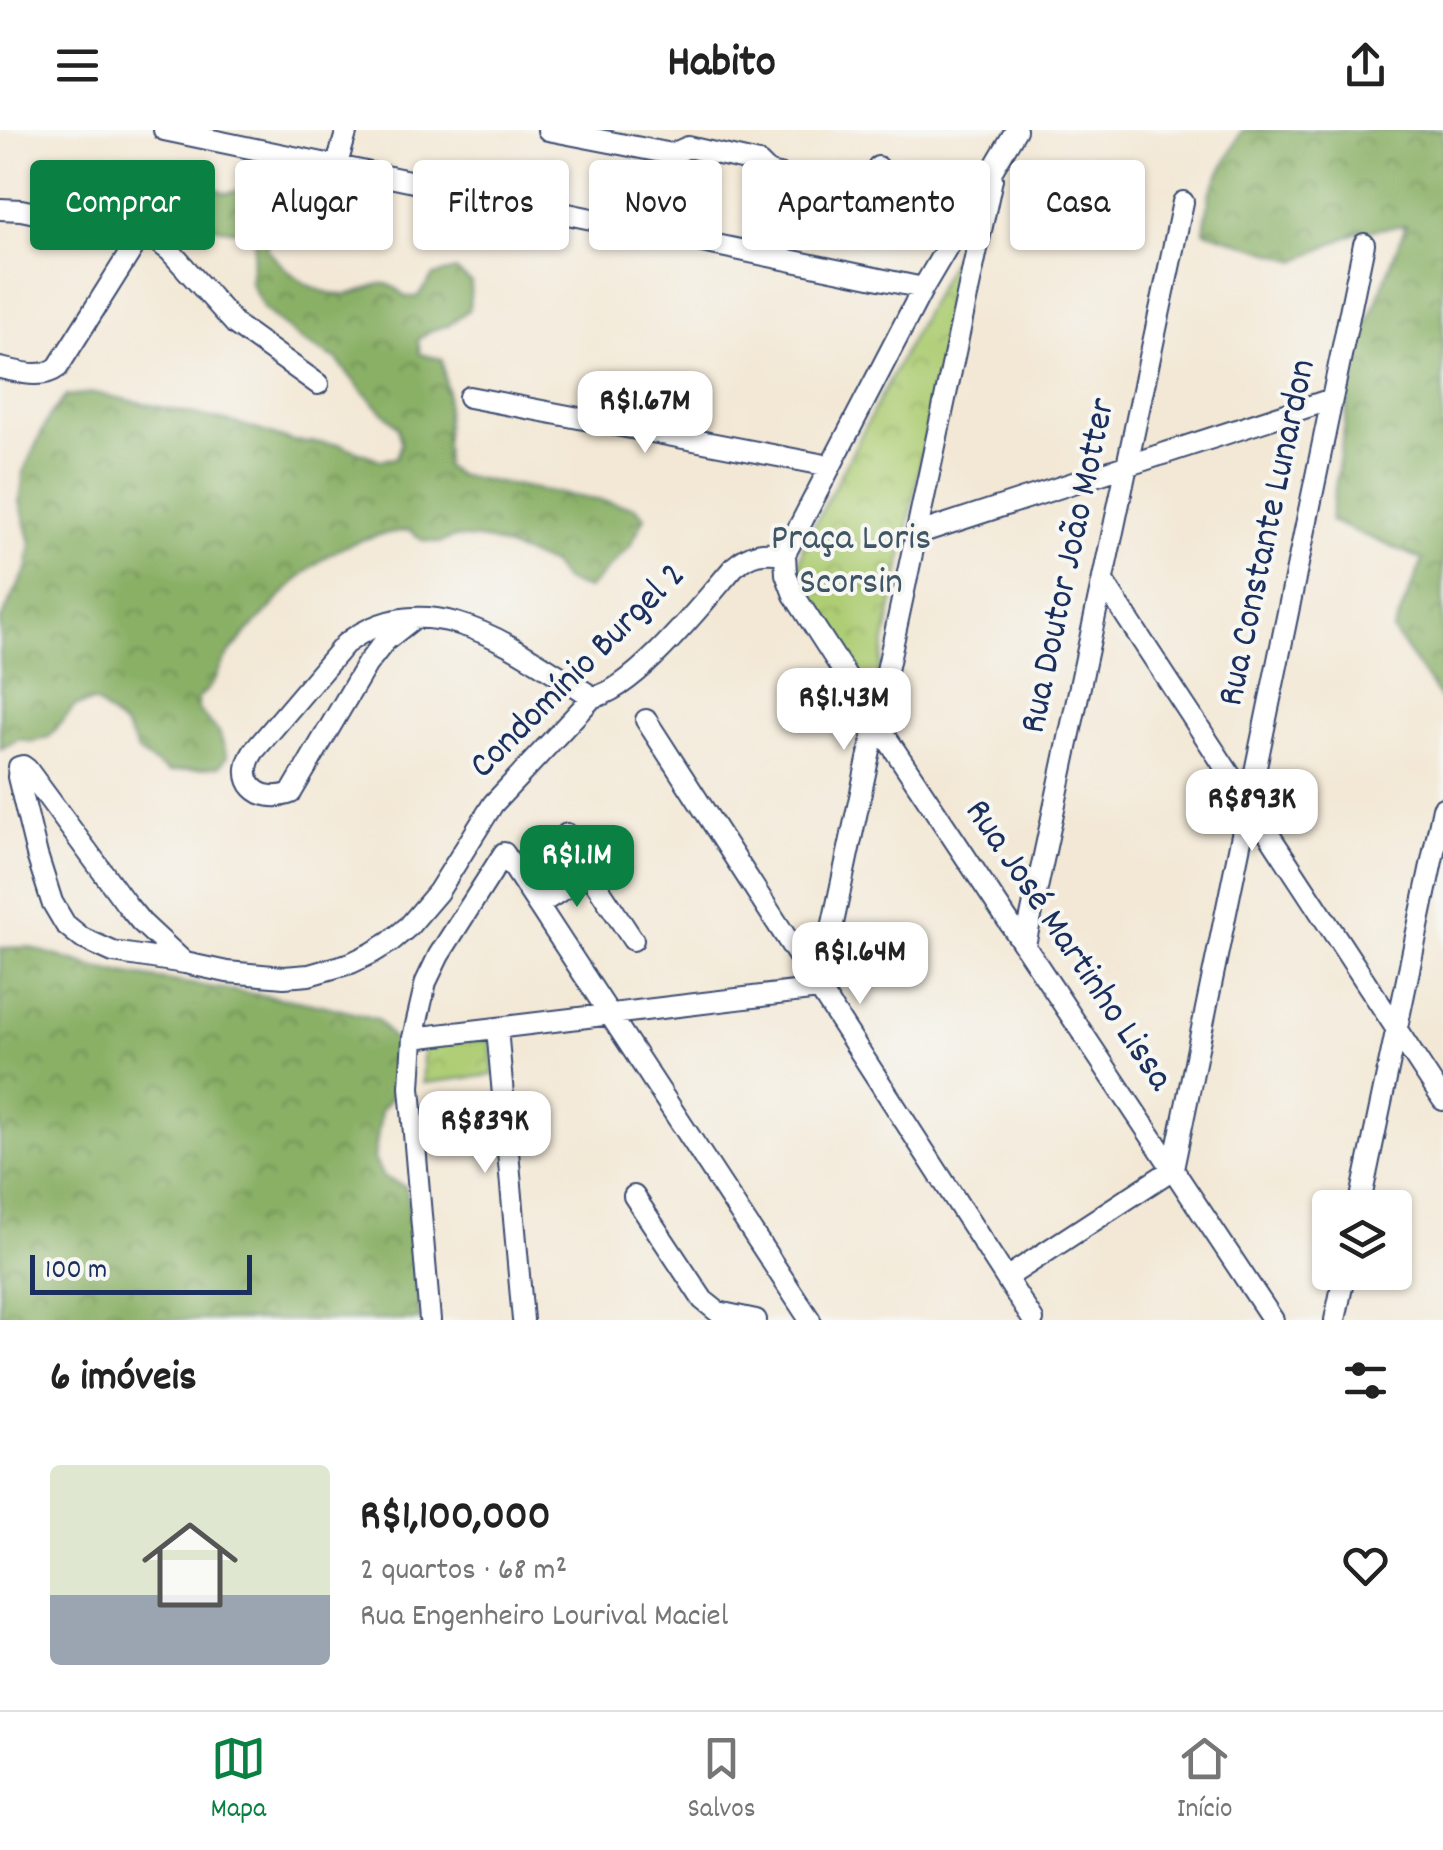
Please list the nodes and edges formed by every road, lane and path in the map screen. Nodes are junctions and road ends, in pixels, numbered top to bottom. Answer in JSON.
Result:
{"nodes":[{"id":1,"x":164,"y":130,"type":"edge"},
{"id":2,"x":347,"y":130,"type":"edge"},
{"id":3,"x":548,"y":130,"type":"edge"},
{"id":4,"x":1016,"y":130,"type":"edge"},
{"id":5,"x":317,"y":160,"type":"edge"},
{"id":6,"x":338,"y":160,"type":"edge"},
{"id":7,"x":746,"y":160,"type":"edge"},
{"id":8,"x":996,"y":162,"type":"junction"},
{"id":9,"x":393,"y":176,"type":"edge"},
{"id":10,"x":1184,"y":202,"type":"dead end"},
{"id":11,"x":0,"y":209,"type":"edge"},
{"id":12,"x":30,"y":212,"type":"edge"},
{"id":13,"x":1364,"y":244,"type":"dead end"},
{"id":14,"x":132,"y":250,"type":"edge"},
{"id":15,"x":170,"y":250,"type":"edge"},
{"id":16,"x":751,"y":251,"type":"joint"},
{"id":17,"x":923,"y":288,"type":"junction"},
{"id":18,"x":0,"y":368,"type":"edge"},
{"id":19,"x":318,"y":384,"type":"dead end"},
{"id":20,"x":469,"y":397,"type":"dead end"},
{"id":21,"x":1332,"y":399,"type":"junction"},
{"id":22,"x":830,"y":466,"type":"junction"},
{"id":23,"x":1127,"y":466,"type":"junction"},
{"id":24,"x":916,"y":534,"type":"junction"},
{"id":25,"x":785,"y":554,"type":"junction"},
{"id":26,"x":1103,"y":581,"type":"junction"},
{"id":27,"x":413,"y":618,"type":"junction"},
{"id":28,"x":593,"y":697,"type":"junction"},
{"id":29,"x":646,"y":720,"type":"dead end"},
{"id":30,"x":876,"y":722,"type":"junction"},
{"id":31,"x":1248,"y":803,"type":"junction"},
{"id":32,"x":1443,"y":808,"type":"edge"},
{"id":33,"x":568,"y":834,"type":"dead end"},
{"id":34,"x":589,"y":873,"type":"junction"},
{"id":35,"x":538,"y":904,"type":"junction"},
{"id":36,"x":633,"y":940,"type":"dead end"},
{"id":37,"x":1025,"y":945,"type":"junction"},
{"id":38,"x":185,"y":962,"type":"junction"},
{"id":39,"x":819,"y":989,"type":"junction"},
{"id":40,"x":609,"y":1014,"type":"junction"},
{"id":41,"x":497,"y":1028,"type":"junction"},
{"id":42,"x":1396,"y":1029,"type":"junction"},
{"id":43,"x":413,"y":1038,"type":"junction"},
{"id":44,"x":1443,"y":1100,"type":"edge"},
{"id":45,"x":1173,"y":1168,"type":"junction"},
{"id":46,"x":1363,"y":1190,"type":"edge"},
{"id":47,"x":634,"y":1196,"type":"dead end"},
{"id":48,"x":1006,"y":1278,"type":"junction"},
{"id":49,"x":1341,"y":1290,"type":"edge"},
{"id":50,"x":430,"y":1320,"type":"edge"},
{"id":51,"x":522,"y":1320,"type":"edge"},
{"id":52,"x":756,"y":1320,"type":"edge"},
{"id":53,"x":810,"y":1320,"type":"edge"},
{"id":54,"x":1033,"y":1320,"type":"edge"},
{"id":55,"x":1273,"y":1320,"type":"edge"},
{"id":56,"x":1335,"y":1320,"type":"edge"}],
"edges":[{"from":1,"to":5,"type":"street"},
{"from":2,"to":6,"type":"street"},
{"from":3,"to":7,"type":"street"},
{"from":4,"to":8,"type":"street"},
{"from":8,"to":17,"type":"street"},
{"from":8,"to":24,"type":"street"},
{"from":9,"to":16,"type":"street"},
{"from":10,"to":23,"type":"street","name":"Rua Doutor João Motter"},
{"from":11,"to":12,"type":"street"},
{"from":13,"to":21,"type":"street","name":"Rua Constante Lunardon"},
{"from":14,"to":18,"type":"street"},
{"from":15,"to":19,"type":"street"},
{"from":16,"to":17,"type":"street"},
{"from":17,"to":22,"type":"street"},
{"from":20,"to":22,"type":"street"},
{"from":21,"to":23,"type":"street"},
{"from":21,"to":31,"type":"street","name":"Rua Constante Lunardon"},
{"from":22,"to":25,"type":"street"},
{"from":23,"to":24,"type":"street"},
{"from":23,"to":26,"type":"street","name":"Rua Doutor João Motter"},
{"from":24,"to":30,"type":"street"},
{"from":25,"to":28,"type":"street","name":"Condomínio Burgel 2"},
{"from":25,"to":30,"type":"street","name":"Rua José Martinho Lissa"},
{"from":26,"to":31,"type":"street"},
{"from":26,"to":37,"type":"street","name":"Rua Doutor João Motter"},
{"from":27,"to":27,"type":"street"},
{"from":27,"to":28,"type":"street"},
{"from":28,"to":38,"type":"street","name":"Condomínio Burgel 2"},
{"from":29,"to":39,"type":"street"},
{"from":30,"to":37,"type":"street","name":"Rua José Martinho Lissa"},
{"from":30,"to":39,"type":"street"},
{"from":31,"to":42,"type":"street"},
{"from":31,"to":45,"type":"street","name":"Rua Constante Lunardon"},
{"from":32,"to":42,"type":"street"},
{"from":33,"to":34,"type":"street"},
{"from":34,"to":35,"type":"street"},
{"from":34,"to":36,"type":"street"},
{"from":35,"to":40,"type":"street"},
{"from":35,"to":43,"type":"street"},
{"from":37,"to":45,"type":"street","name":"Rua José Martinho Lissa"},
{"from":38,"to":38,"type":"street","name":"Condomínio Burgel 2"},
{"from":39,"to":40,"type":"street"},
{"from":39,"to":48,"type":"street"},
{"from":40,"to":41,"type":"street"},
{"from":40,"to":53,"type":"street"},
{"from":41,"to":43,"type":"street"},
{"from":41,"to":51,"type":"street"},
{"from":42,"to":44,"type":"street"},
{"from":42,"to":46,"type":"street"},
{"from":43,"to":50,"type":"street"},
{"from":45,"to":48,"type":"street"},
{"from":45,"to":55,"type":"street","name":"Rua José Martinho Lissa"},
{"from":47,"to":52,"type":"street"},
{"from":48,"to":54,"type":"street"},
{"from":49,"to":56,"type":"street"}]}
